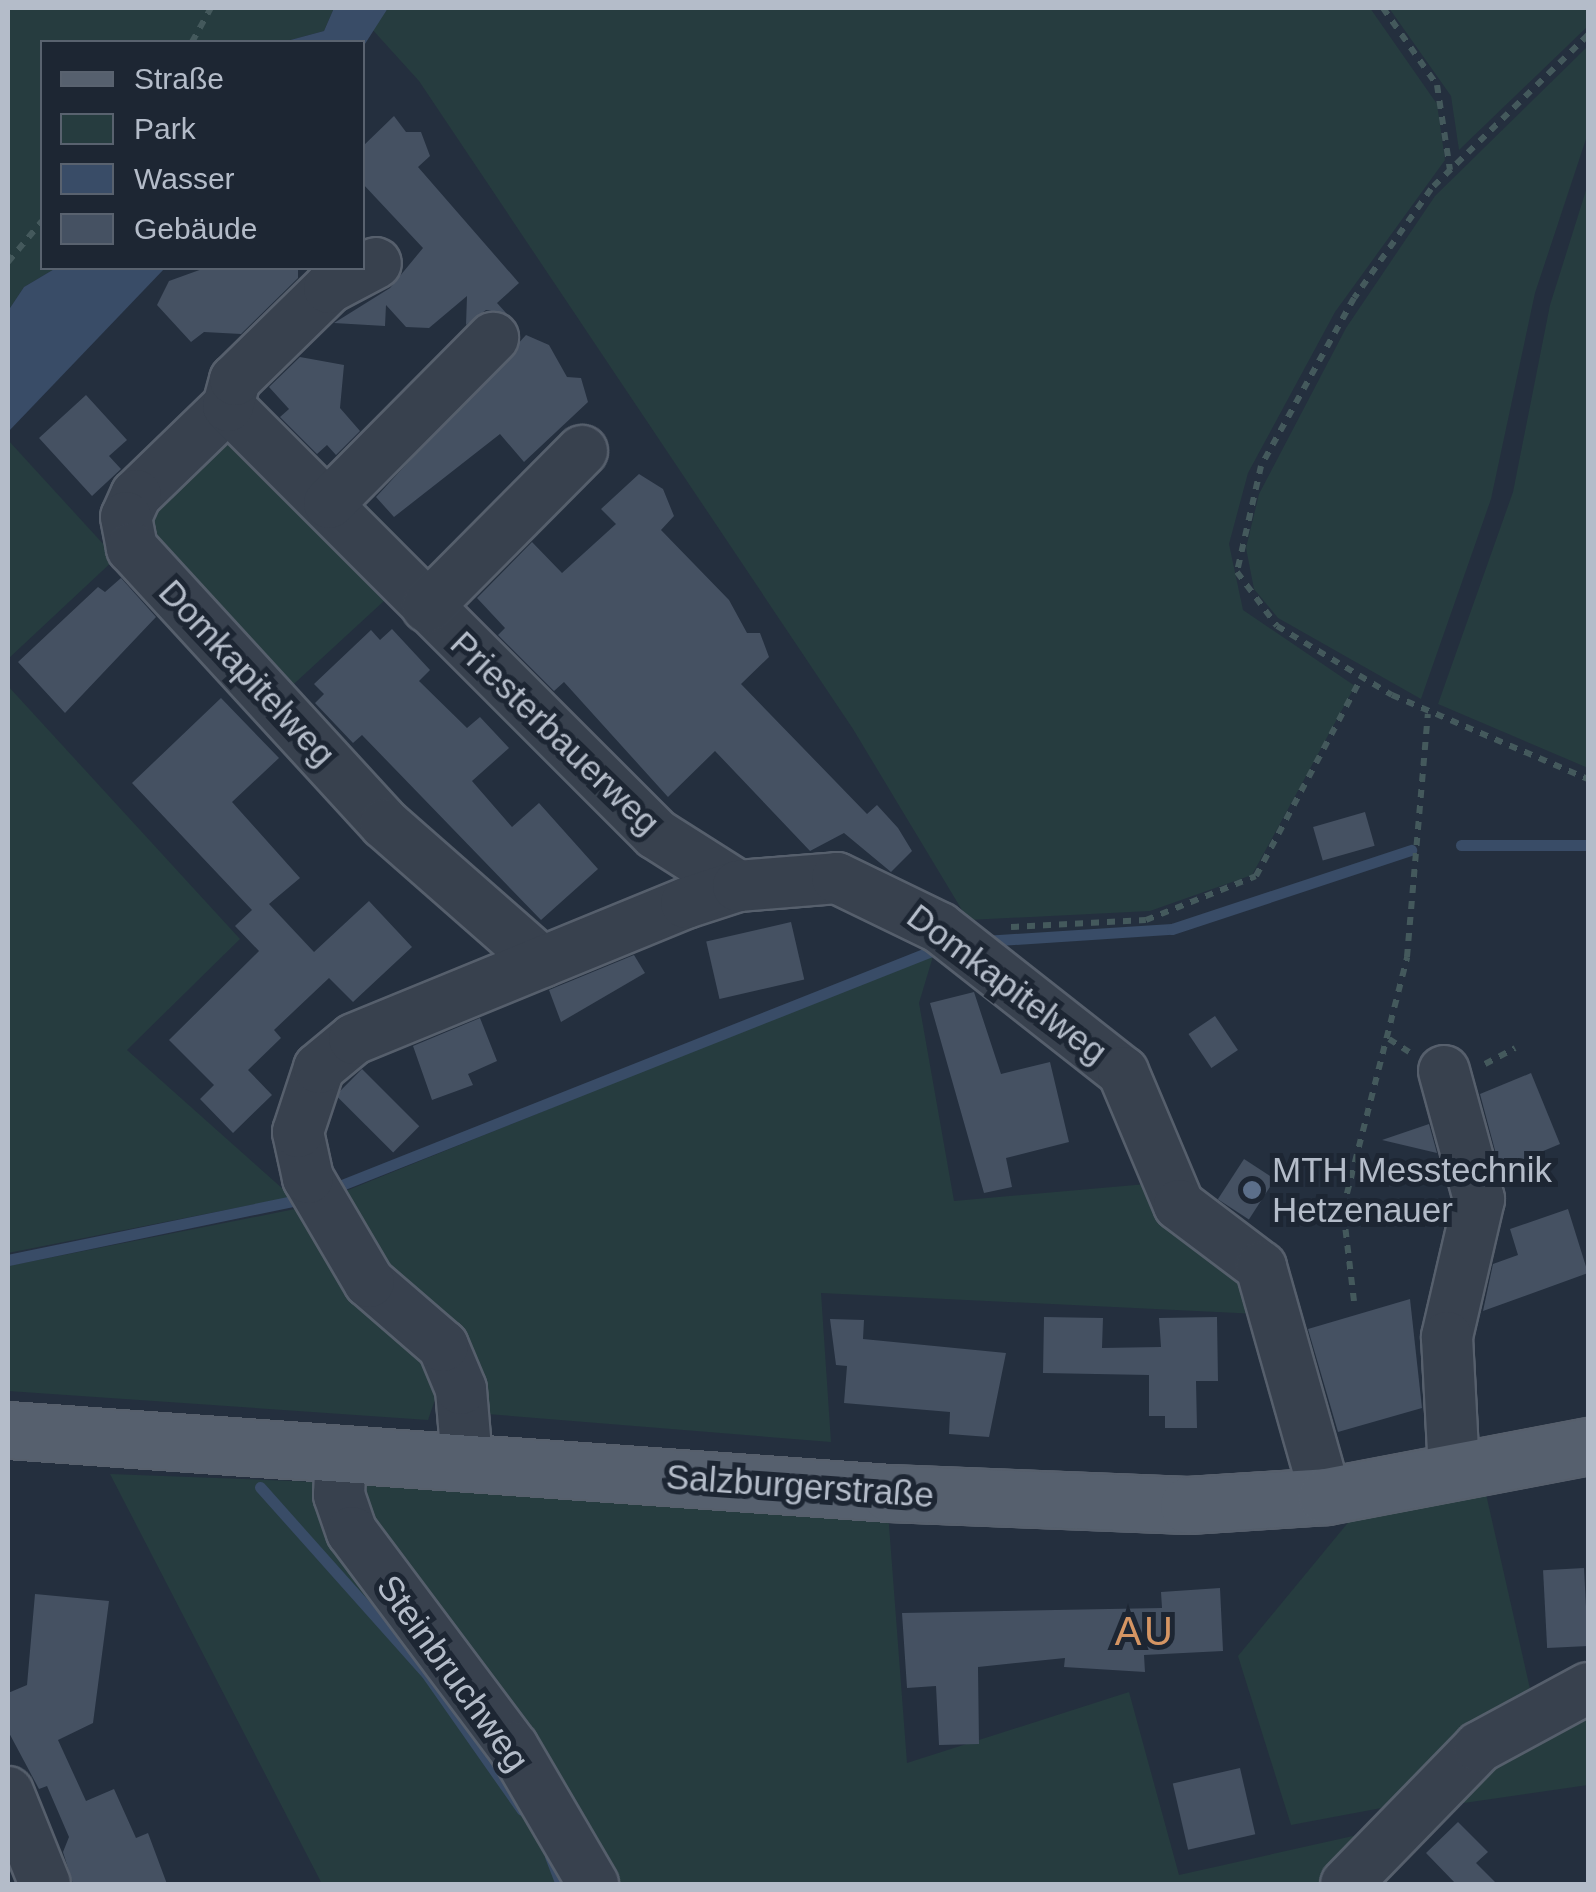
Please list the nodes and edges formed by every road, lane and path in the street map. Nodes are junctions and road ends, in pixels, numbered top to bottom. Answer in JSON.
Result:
{"nodes":[{"id":1,"x":210,"y":8,"type":"edge"},
{"id":2,"x":1382,"y":8,"type":"edge"},
{"id":3,"x":1588,"y":35,"type":"edge"},
{"id":4,"x":193,"y":40,"type":"edge"},
{"id":5,"x":1450,"y":171,"type":"junction"},
{"id":6,"x":40,"y":223,"type":"edge"},
{"id":7,"x":8,"y":262,"type":"edge"},
{"id":8,"x":376,"y":262,"type":"dead end"},
{"id":9,"x":365,"y":268,"type":"edge"},
{"id":10,"x":362,"y":270,"type":"edge"},
{"id":11,"x":494,"y":338,"type":"dead end"},
{"id":12,"x":228,"y":406,"type":"junction"},
{"id":13,"x":582,"y":450,"type":"dead end"},
{"id":14,"x":328,"y":503,"type":"junction"},
{"id":15,"x":427,"y":607,"type":"junction"},
{"id":16,"x":1363,"y":675,"type":"junction"},
{"id":17,"x":1428,"y":714,"type":"junction"},
{"id":18,"x":1588,"y":778,"type":"edge"},
{"id":19,"x":738,"y":886,"type":"junction"},
{"id":20,"x":940,"y":928,"type":"junction"},
{"id":21,"x":542,"y":962,"type":"junction"},
{"id":22,"x":1444,"y":1071,"type":"dead end"},
{"id":23,"x":1354,"y":1301,"type":"dead end"},
{"id":24,"x":8,"y":1430,"type":"edge"},
{"id":25,"x":1588,"y":1446,"type":"edge"},
{"id":26,"x":467,"y":1461,"type":"junction"},
{"id":27,"x":340,"y":1471,"type":"junction"},
{"id":28,"x":1454,"y":1472,"type":"junction"},
{"id":29,"x":1326,"y":1496,"type":"junction"},
{"id":30,"x":1588,"y":1688,"type":"edge"},
{"id":31,"x":8,"y":1792,"type":"edge"},
{"id":32,"x":46,"y":1884,"type":"edge"},
{"id":33,"x":593,"y":1884,"type":"edge"},
{"id":34,"x":1346,"y":1884,"type":"edge"}],
"edges":[{"from":1,"to":4,"type":"path"},
{"from":2,"to":5,"type":"path"},
{"from":3,"to":5,"type":"path"},
{"from":5,"to":16,"type":"path"},
{"from":6,"to":7,"type":"path"},
{"from":8,"to":9,"type":"street"},
{"from":10,"to":12,"type":"street"},
{"from":11,"to":14,"type":"street"},
{"from":12,"to":14,"type":"street","name":"Priesterbauerweg"},
{"from":12,"to":21,"type":"street","name":"Domkapitelweg"},
{"from":13,"to":15,"type":"street","name":"Priesterbauerweg"},
{"from":14,"to":15,"type":"street","name":"Priesterbauerweg"},
{"from":15,"to":19,"type":"street","name":"Priesterbauerweg"},
{"from":16,"to":17,"type":"path"},
{"from":16,"to":20,"type":"path"},
{"from":17,"to":18,"type":"path"},
{"from":17,"to":23,"type":"path"},
{"from":19,"to":20,"type":"street","name":"Domkapitelweg"},
{"from":19,"to":21,"type":"street","name":"Domkapitelweg"},
{"from":20,"to":29,"type":"street","name":"Domkapitelweg"},
{"from":21,"to":26,"type":"street","name":"Domkapitelweg"},
{"from":22,"to":28,"type":"street"},
{"from":24,"to":27,"type":"main road","name":"Salzburgerstraße"},
{"from":25,"to":28,"type":"main road","name":"Salzburgerstraße"},
{"from":26,"to":27,"type":"main road","name":"Salzburgerstraße"},
{"from":26,"to":29,"type":"main road","name":"Salzburgerstraße"},
{"from":27,"to":33,"type":"street","name":"Steinbruchweg"},
{"from":28,"to":29,"type":"main road","name":"Salzburgerstraße"},
{"from":30,"to":34,"type":"street"},
{"from":31,"to":32,"type":"street"}]}
